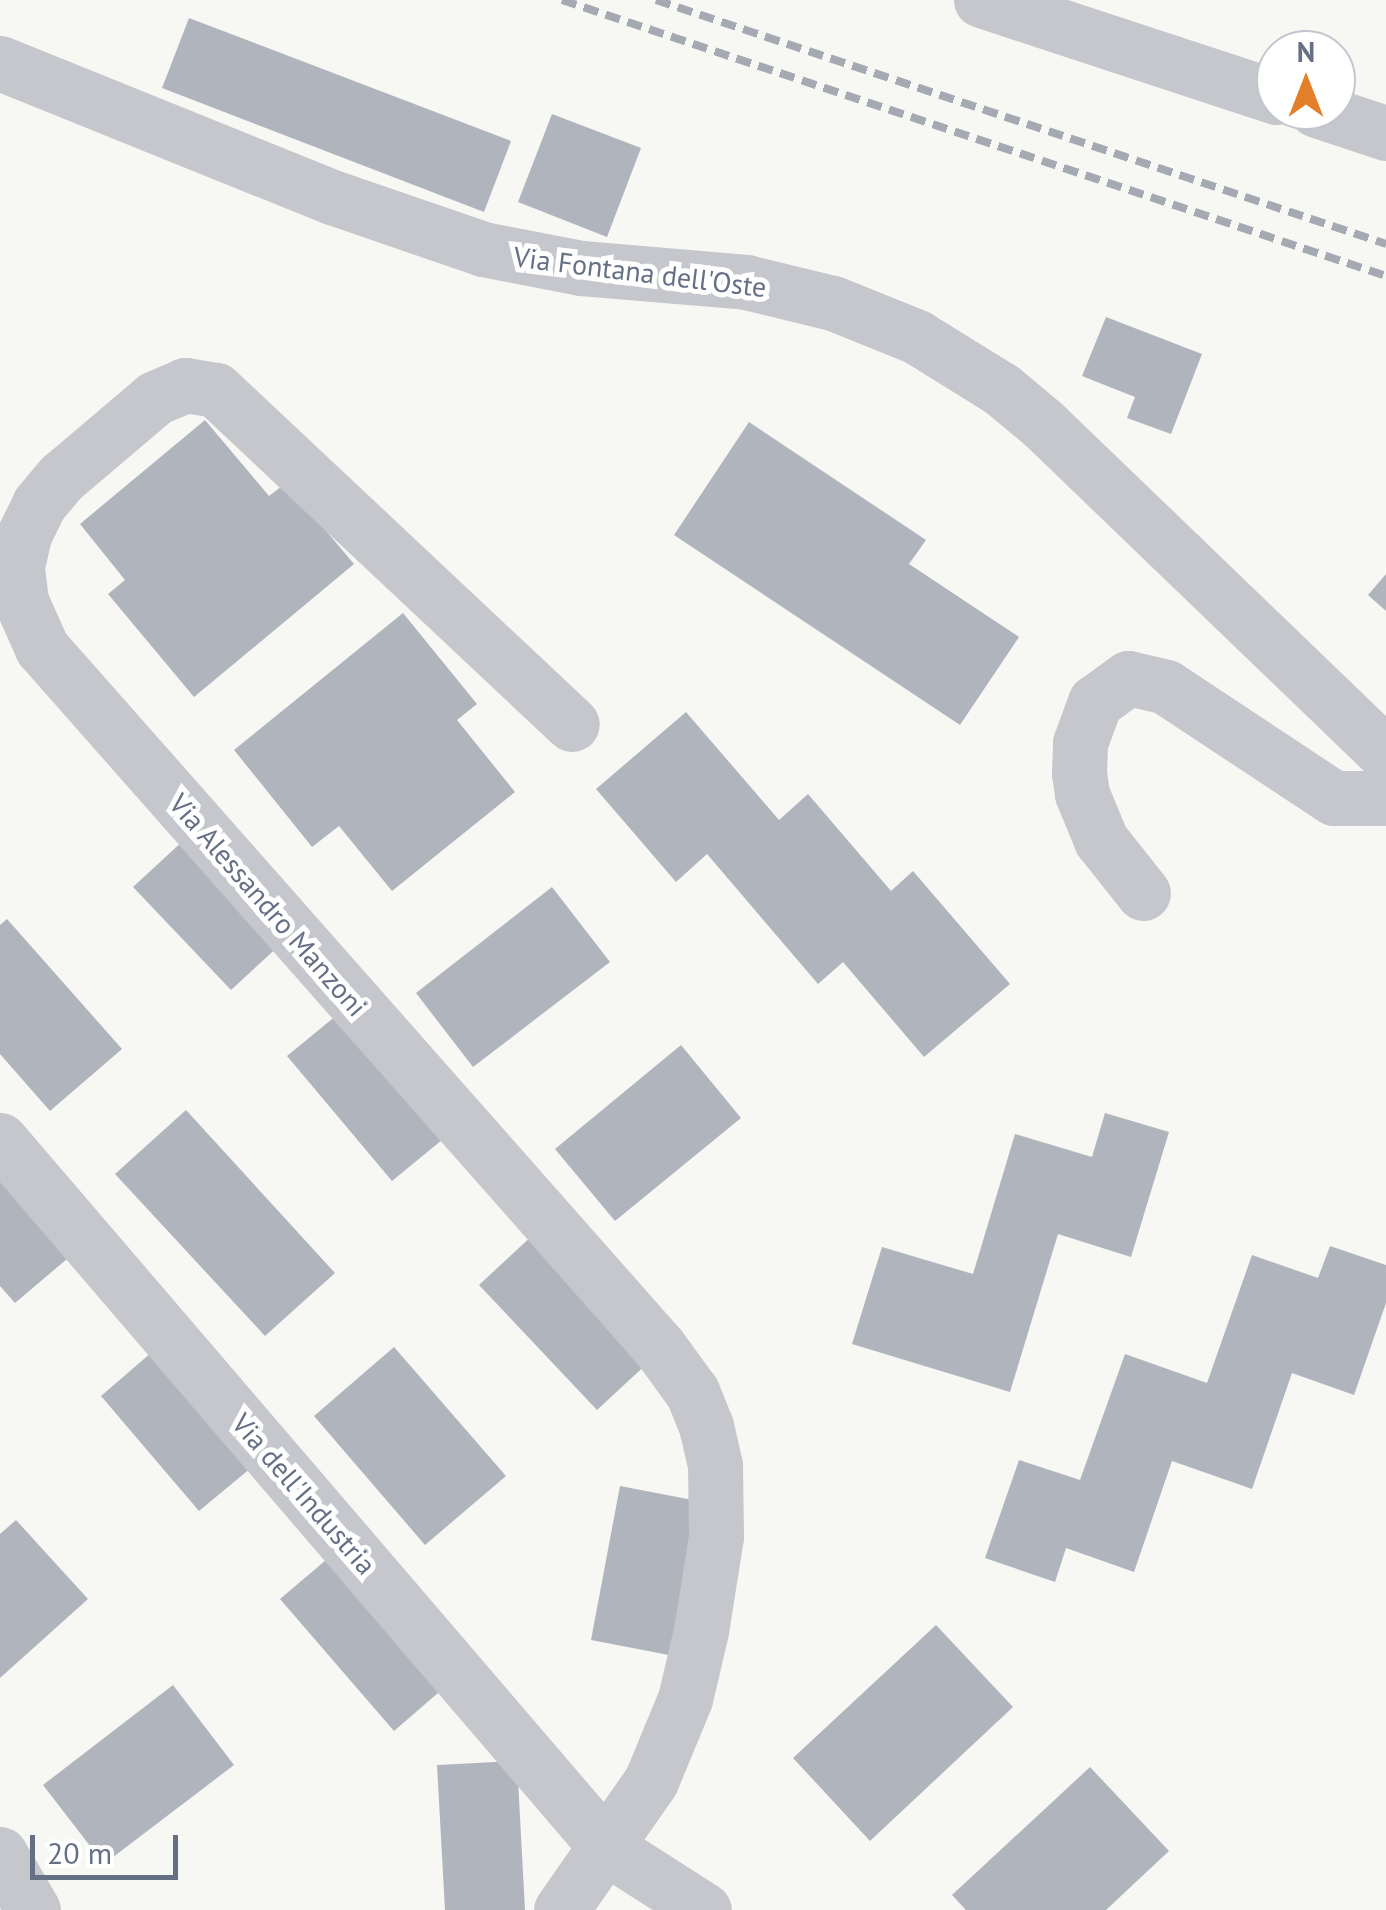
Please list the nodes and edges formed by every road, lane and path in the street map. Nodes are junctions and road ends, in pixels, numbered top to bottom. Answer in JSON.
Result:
{"nodes":[{"id":1,"x":981,"y":0,"type":"edge"},
{"id":2,"x":0,"y":64,"type":"edge"},
{"id":3,"x":1256,"y":90,"type":"edge"},
{"id":4,"x":1356,"y":123,"type":"edge"},
{"id":5,"x":1386,"y":133,"type":"edge"},
{"id":6,"x":572,"y":724,"type":"dead end"},
{"id":7,"x":1386,"y":754,"type":"edge"},
{"id":8,"x":1386,"y":798,"type":"edge"},
{"id":9,"x":1143,"y":893,"type":"dead end"},
{"id":10,"x":0,"y":1140,"type":"edge"},
{"id":11,"x":607,"y":1848,"type":"junction"},
{"id":12,"x":0,"y":1854,"type":"edge"},
{"id":13,"x":32,"y":1910,"type":"edge"},
{"id":14,"x":561,"y":1910,"type":"edge"},
{"id":15,"x":704,"y":1910,"type":"edge"}],
"edges":[{"from":1,"to":3,"type":"street"},
{"from":2,"to":7,"type":"street","name":"Via Fontana dell'Oste"},
{"from":4,"to":5,"type":"street"},
{"from":6,"to":11,"type":"street","name":"Via Alessandro Manzoni"},
{"from":8,"to":9,"type":"street"},
{"from":10,"to":11,"type":"street","name":"Via dell'Industria"},
{"from":11,"to":14,"type":"street","name":"Via Alessandro Manzoni"},
{"from":11,"to":15,"type":"street","name":"Via dell'Industria"},
{"from":12,"to":13,"type":"street"}]}
